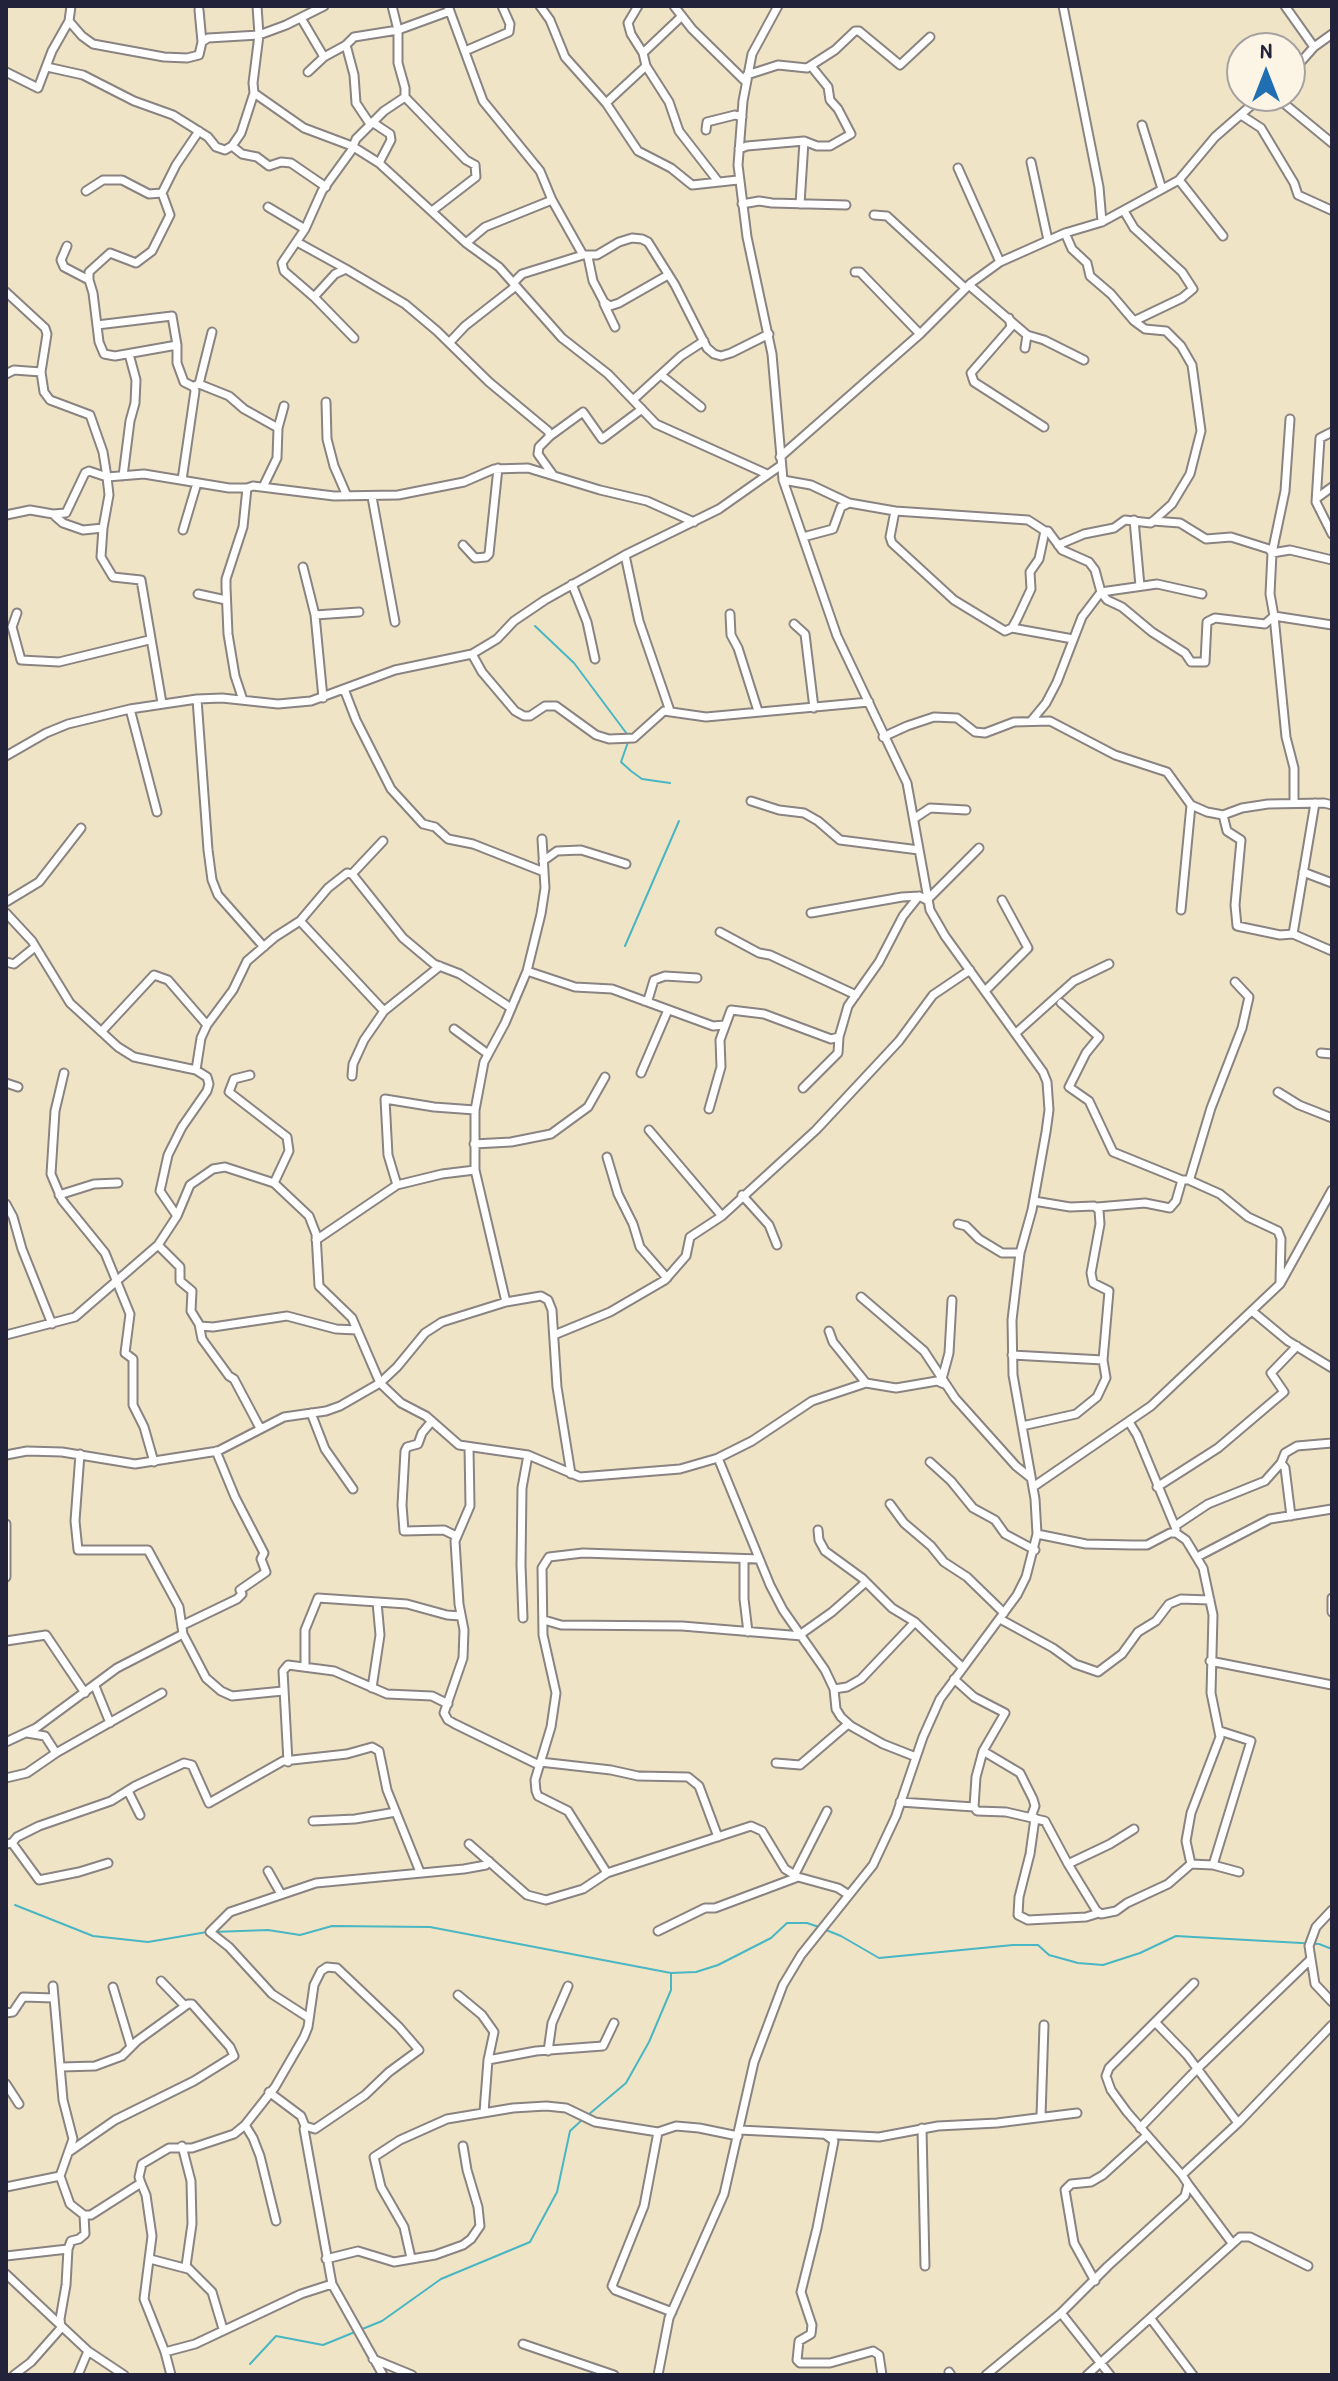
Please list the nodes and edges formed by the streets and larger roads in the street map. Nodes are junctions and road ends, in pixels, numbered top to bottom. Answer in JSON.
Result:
{"nodes":[{"id":1,"x":71,"y":6,"type":"edge"},
{"id":2,"x":257,"y":6,"type":"edge"},
{"id":3,"x":324,"y":6,"type":"edge"},
{"id":4,"x":392,"y":6,"type":"edge"},
{"id":5,"x":502,"y":6,"type":"edge"},
{"id":6,"x":540,"y":6,"type":"edge"},
{"id":7,"x":638,"y":6,"type":"edge"},
{"id":8,"x":674,"y":6,"type":"edge"},
{"id":9,"x":778,"y":6,"type":"edge"},
{"id":10,"x":1063,"y":6,"type":"edge"},
{"id":11,"x":1285,"y":6,"type":"edge"},
{"id":12,"x":449,"y":8,"type":"edge"},
{"id":13,"x":199,"y":10,"type":"dead end"},
{"id":14,"x":682,"y":16,"type":"junction"},
{"id":15,"x":301,"y":18,"type":"junction"},
{"id":16,"x":69,"y":21,"type":"junction"},
{"id":17,"x":398,"y":30,"type":"junction"},
{"id":18,"x":1332,"y":34,"type":"edge"},
{"id":19,"x":259,"y":35,"type":"junction"},
{"id":20,"x":930,"y":37,"type":"dead end"},
{"id":21,"x":202,"y":42,"type":"junction"},
{"id":22,"x":346,"y":45,"type":"junction"},
{"id":23,"x":1314,"y":47,"type":"junction"},
{"id":24,"x":465,"y":51,"type":"junction"},
{"id":25,"x":643,"y":53,"type":"junction"},
{"id":26,"x":1306,"y":56,"type":"edge"},
{"id":27,"x":324,"y":57,"type":"junction"},
{"id":28,"x":646,"y":66,"type":"junction"},
{"id":29,"x":811,"y":66,"type":"junction"},
{"id":30,"x":47,"y":67,"type":"junction"},
{"id":31,"x":6,"y":72,"type":"edge"},
{"id":32,"x":308,"y":72,"type":"dead end"},
{"id":33,"x":746,"y":78,"type":"junction"},
{"id":34,"x":254,"y":93,"type":"junction"},
{"id":35,"x":405,"y":97,"type":"junction"},
{"id":36,"x":606,"y":103,"type":"junction"},
{"id":37,"x":1244,"y":112,"type":"edge"},
{"id":38,"x":1294,"y":112,"type":"edge"},
{"id":39,"x":1241,"y":115,"type":"junction"},
{"id":40,"x":742,"y":117,"type":"junction"},
{"id":41,"x":371,"y":123,"type":"junction"},
{"id":42,"x":1142,"y":125,"type":"dead end"},
{"id":43,"x":706,"y":130,"type":"dead end"},
{"id":44,"x":199,"y":131,"type":"junction"},
{"id":45,"x":804,"y":141,"type":"junction"},
{"id":46,"x":1332,"y":143,"type":"edge"},
{"id":47,"x":232,"y":146,"type":"junction"},
{"id":48,"x":352,"y":146,"type":"junction"},
{"id":49,"x":739,"y":149,"type":"junction"},
{"id":50,"x":482,"y":157,"type":"dead end"},
{"id":51,"x":1031,"y":162,"type":"dead end"},
{"id":52,"x":379,"y":163,"type":"junction"},
{"id":53,"x":475,"y":165,"type":"junction"},
{"id":54,"x":958,"y":168,"type":"dead end"},
{"id":55,"x":717,"y":180,"type":"junction"},
{"id":56,"x":738,"y":180,"type":"junction"},
{"id":57,"x":1179,"y":180,"type":"junction"},
{"id":58,"x":326,"y":187,"type":"junction"},
{"id":59,"x":1162,"y":189,"type":"junction"},
{"id":60,"x":86,"y":191,"type":"dead end"},
{"id":61,"x":162,"y":193,"type":"junction"},
{"id":62,"x":552,"y":200,"type":"junction"},
{"id":63,"x":742,"y":204,"type":"junction"},
{"id":64,"x":800,"y":204,"type":"junction"},
{"id":65,"x":846,"y":205,"type":"dead end"},
{"id":66,"x":268,"y":207,"type":"dead end"},
{"id":67,"x":1332,"y":210,"type":"edge"},
{"id":68,"x":432,"y":211,"type":"junction"},
{"id":69,"x":1124,"y":211,"type":"junction"},
{"id":70,"x":874,"y":215,"type":"dead end"},
{"id":71,"x":1102,"y":222,"type":"junction"},
{"id":72,"x":305,"y":229,"type":"junction"},
{"id":73,"x":1065,"y":233,"type":"junction"},
{"id":74,"x":1223,"y":236,"type":"dead end"},
{"id":75,"x":1048,"y":240,"type":"junction"},
{"id":76,"x":297,"y":242,"type":"junction"},
{"id":77,"x":466,"y":243,"type":"junction"},
{"id":78,"x":67,"y":246,"type":"dead end"},
{"id":79,"x":586,"y":256,"type":"junction"},
{"id":80,"x":1000,"y":262,"type":"junction"},
{"id":81,"x":346,"y":269,"type":"junction"},
{"id":82,"x":855,"y":272,"type":"dead end"},
{"id":83,"x":668,"y":275,"type":"junction"},
{"id":84,"x":89,"y":280,"type":"junction"},
{"id":85,"x":515,"y":285,"type":"junction"},
{"id":86,"x":968,"y":286,"type":"junction"},
{"id":87,"x":6,"y":292,"type":"edge"},
{"id":88,"x":314,"y":297,"type":"junction"},
{"id":89,"x":604,"y":302,"type":"junction"},
{"id":90,"x":1009,"y":318,"type":"junction"},
{"id":91,"x":1134,"y":321,"type":"junction"},
{"id":92,"x":97,"y":325,"type":"junction"},
{"id":93,"x":615,"y":327,"type":"dead end"},
{"id":94,"x":212,"y":332,"type":"dead end"},
{"id":95,"x":769,"y":334,"type":"junction"},
{"id":96,"x":920,"y":334,"type":"junction"},
{"id":97,"x":1027,"y":335,"type":"junction"},
{"id":98,"x":354,"y":338,"type":"dead end"},
{"id":99,"x":704,"y":341,"type":"junction"},
{"id":100,"x":449,"y":343,"type":"junction"},
{"id":101,"x":177,"y":345,"type":"junction"},
{"id":102,"x":1025,"y":348,"type":"dead end"},
{"id":103,"x":129,"y":354,"type":"junction"},
{"id":104,"x":1084,"y":360,"type":"dead end"},
{"id":105,"x":41,"y":372,"type":"junction"},
{"id":106,"x":6,"y":374,"type":"edge"},
{"id":107,"x":661,"y":375,"type":"junction"},
{"id":108,"x":196,"y":386,"type":"junction"},
{"id":109,"x":634,"y":399,"type":"junction"},
{"id":110,"x":326,"y":402,"type":"dead end"},
{"id":111,"x":284,"y":406,"type":"dead end"},
{"id":112,"x":701,"y":407,"type":"dead end"},
{"id":113,"x":642,"y":409,"type":"junction"},
{"id":114,"x":1290,"y":419,"type":"dead end"},
{"id":115,"x":1044,"y":427,"type":"dead end"},
{"id":116,"x":278,"y":428,"type":"junction"},
{"id":117,"x":1332,"y":432,"type":"edge"},
{"id":118,"x":550,"y":436,"type":"junction"},
{"id":119,"x":780,"y":462,"type":"junction"},
{"id":120,"x":498,"y":468,"type":"junction"},
{"id":121,"x":767,"y":474,"type":"junction"},
{"id":122,"x":554,"y":475,"type":"junction"},
{"id":123,"x":123,"y":476,"type":"junction"},
{"id":124,"x":107,"y":477,"type":"junction"},
{"id":125,"x":182,"y":480,"type":"junction"},
{"id":126,"x":783,"y":480,"type":"junction"},
{"id":127,"x":197,"y":483,"type":"junction"},
{"id":128,"x":263,"y":487,"type":"junction"},
{"id":129,"x":1332,"y":487,"type":"edge"},
{"id":130,"x":247,"y":488,"type":"junction"},
{"id":131,"x":347,"y":496,"type":"junction"},
{"id":132,"x":372,"y":497,"type":"junction"},
{"id":133,"x":1317,"y":498,"type":"junction"},
{"id":134,"x":849,"y":503,"type":"junction"},
{"id":135,"x":895,"y":511,"type":"junction"},
{"id":136,"x":53,"y":514,"type":"junction"},
{"id":137,"x":6,"y":515,"type":"edge"},
{"id":138,"x":1134,"y":520,"type":"junction"},
{"id":139,"x":1153,"y":521,"type":"junction"},
{"id":140,"x":695,"y":523,"type":"junction"},
{"id":141,"x":103,"y":528,"type":"junction"},
{"id":142,"x":183,"y":530,"type":"dead end"},
{"id":143,"x":1045,"y":531,"type":"junction"},
{"id":144,"x":1332,"y":534,"type":"edge"},
{"id":145,"x":803,"y":537,"type":"junction"},
{"id":146,"x":463,"y":545,"type":"dead end"},
{"id":147,"x":1058,"y":545,"type":"junction"},
{"id":148,"x":1272,"y":553,"type":"junction"},
{"id":149,"x":625,"y":555,"type":"junction"},
{"id":150,"x":1332,"y":560,"type":"edge"},
{"id":151,"x":303,"y":567,"type":"dead end"},
{"id":152,"x":572,"y":584,"type":"junction"},
{"id":153,"x":1140,"y":586,"type":"junction"},
{"id":154,"x":1101,"y":592,"type":"junction"},
{"id":155,"x":198,"y":594,"type":"dead end"},
{"id":156,"x":1202,"y":594,"type":"dead end"},
{"id":157,"x":226,"y":600,"type":"junction"},
{"id":158,"x":359,"y":612,"type":"dead end"},
{"id":159,"x":17,"y":613,"type":"dead end"},
{"id":160,"x":730,"y":614,"type":"dead end"},
{"id":161,"x":315,"y":615,"type":"junction"},
{"id":162,"x":1274,"y":616,"type":"junction"},
{"id":163,"x":395,"y":622,"type":"dead end"},
{"id":164,"x":794,"y":624,"type":"dead end"},
{"id":165,"x":1332,"y":625,"type":"edge"},
{"id":166,"x":9,"y":627,"type":"edge"},
{"id":167,"x":1012,"y":628,"type":"junction"},
{"id":168,"x":1073,"y":639,"type":"junction"},
{"id":169,"x":149,"y":640,"type":"junction"},
{"id":170,"x":472,"y":654,"type":"junction"},
{"id":171,"x":595,"y":659,"type":"dead end"},
{"id":172,"x":344,"y":689,"type":"junction"},
{"id":173,"x":323,"y":698,"type":"junction"},
{"id":174,"x":197,"y":699,"type":"junction"},
{"id":175,"x":243,"y":700,"type":"junction"},
{"id":176,"x":869,"y":702,"type":"junction"},
{"id":177,"x":162,"y":703,"type":"junction"},
{"id":178,"x":814,"y":708,"type":"junction"},
{"id":179,"x":130,"y":709,"type":"junction"},
{"id":180,"x":670,"y":711,"type":"junction"},
{"id":181,"x":758,"y":711,"type":"junction"},
{"id":182,"x":1032,"y":721,"type":"junction"},
{"id":183,"x":883,"y":737,"type":"junction"},
{"id":184,"x":6,"y":756,"type":"edge"},
{"id":185,"x":751,"y":801,"type":"dead end"},
{"id":186,"x":1294,"y":803,"type":"junction"},
{"id":187,"x":1315,"y":803,"type":"junction"},
{"id":188,"x":1191,"y":805,"type":"junction"},
{"id":189,"x":1332,"y":805,"type":"edge"},
{"id":190,"x":966,"y":810,"type":"dead end"},
{"id":191,"x":157,"y":812,"type":"dead end"},
{"id":192,"x":1223,"y":815,"type":"junction"},
{"id":193,"x":915,"y":818,"type":"junction"},
{"id":194,"x":81,"y":828,"type":"dead end"},
{"id":195,"x":542,"y":839,"type":"dead end"},
{"id":196,"x":383,"y":841,"type":"dead end"},
{"id":197,"x":979,"y":848,"type":"dead end"},
{"id":198,"x":919,"y":850,"type":"junction"},
{"id":199,"x":543,"y":861,"type":"junction"},
{"id":200,"x":626,"y":864,"type":"dead end"},
{"id":201,"x":544,"y":872,"type":"junction"},
{"id":202,"x":1303,"y":872,"type":"junction"},
{"id":203,"x":352,"y":874,"type":"junction"},
{"id":204,"x":1332,"y":883,"type":"edge"},
{"id":205,"x":923,"y":898,"type":"junction"},
{"id":206,"x":1002,"y":900,"type":"dead end"},
{"id":207,"x":6,"y":902,"type":"edge"},
{"id":208,"x":1181,"y":910,"type":"dead end"},
{"id":209,"x":6,"y":913,"type":"edge"},
{"id":210,"x":811,"y":913,"type":"dead end"},
{"id":211,"x":300,"y":921,"type":"junction"},
{"id":212,"x":720,"y":932,"type":"dead end"},
{"id":213,"x":1293,"y":934,"type":"junction"},
{"id":214,"x":35,"y":947,"type":"junction"},
{"id":215,"x":264,"y":947,"type":"junction"},
{"id":216,"x":1332,"y":951,"type":"edge"},
{"id":217,"x":6,"y":962,"type":"edge"},
{"id":218,"x":1109,"y":964,"type":"dead end"},
{"id":219,"x":440,"y":966,"type":"junction"},
{"id":220,"x":970,"y":970,"type":"junction"},
{"id":221,"x":527,"y":971,"type":"junction"},
{"id":222,"x":697,"y":978,"type":"dead end"},
{"id":223,"x":1235,"y":982,"type":"dead end"},
{"id":224,"x":985,"y":991,"type":"junction"},
{"id":225,"x":856,"y":995,"type":"junction"},
{"id":226,"x":642,"y":1002,"type":"junction"},
{"id":227,"x":1061,"y":1003,"type":"dead end"},
{"id":228,"x":511,"y":1008,"type":"junction"},
{"id":229,"x":668,"y":1010,"type":"junction"},
{"id":230,"x":384,"y":1011,"type":"junction"},
{"id":231,"x":207,"y":1025,"type":"junction"},
{"id":232,"x":725,"y":1025,"type":"junction"},
{"id":233,"x":454,"y":1029,"type":"dead end"},
{"id":234,"x":102,"y":1031,"type":"junction"},
{"id":235,"x":1016,"y":1033,"type":"junction"},
{"id":236,"x":839,"y":1037,"type":"junction"},
{"id":237,"x":1321,"y":1053,"type":"dead end"},
{"id":238,"x":488,"y":1054,"type":"junction"},
{"id":239,"x":1332,"y":1054,"type":"edge"},
{"id":240,"x":196,"y":1070,"type":"junction"},
{"id":241,"x":64,"y":1073,"type":"dead end"},
{"id":242,"x":641,"y":1073,"type":"dead end"},
{"id":243,"x":250,"y":1075,"type":"dead end"},
{"id":244,"x":352,"y":1076,"type":"dead end"},
{"id":245,"x":605,"y":1077,"type":"dead end"},
{"id":246,"x":6,"y":1083,"type":"edge"},
{"id":247,"x":18,"y":1087,"type":"dead end"},
{"id":248,"x":803,"y":1088,"type":"dead end"},
{"id":249,"x":1278,"y":1092,"type":"dead end"},
{"id":250,"x":709,"y":1109,"type":"dead end"},
{"id":251,"x":475,"y":1110,"type":"junction"},
{"id":252,"x":1332,"y":1118,"type":"edge"},
{"id":253,"x":649,"y":1130,"type":"dead end"},
{"id":254,"x":474,"y":1144,"type":"junction"},
{"id":255,"x":607,"y":1157,"type":"dead end"},
{"id":256,"x":475,"y":1170,"type":"junction"},
{"id":257,"x":1186,"y":1180,"type":"junction"},
{"id":258,"x":118,"y":1183,"type":"dead end"},
{"id":259,"x":274,"y":1183,"type":"junction"},
{"id":260,"x":397,"y":1185,"type":"junction"},
{"id":261,"x":1332,"y":1190,"type":"edge"},
{"id":262,"x":59,"y":1195,"type":"junction"},
{"id":263,"x":742,"y":1195,"type":"junction"},
{"id":264,"x":1034,"y":1201,"type":"junction"},
{"id":265,"x":6,"y":1204,"type":"edge"},
{"id":266,"x":1097,"y":1207,"type":"junction"},
{"id":267,"x":177,"y":1216,"type":"junction"},
{"id":268,"x":722,"y":1216,"type":"junction"},
{"id":269,"x":958,"y":1224,"type":"dead end"},
{"id":270,"x":316,"y":1240,"type":"junction"},
{"id":271,"x":158,"y":1245,"type":"junction"},
{"id":272,"x":777,"y":1245,"type":"dead end"},
{"id":273,"x":1020,"y":1253,"type":"junction"},
{"id":274,"x":667,"y":1278,"type":"junction"},
{"id":275,"x":118,"y":1281,"type":"junction"},
{"id":276,"x":1280,"y":1284,"type":"junction"},
{"id":277,"x":861,"y":1297,"type":"dead end"},
{"id":278,"x":952,"y":1300,"type":"dead end"},
{"id":279,"x":506,"y":1302,"type":"junction"},
{"id":280,"x":1252,"y":1311,"type":"junction"},
{"id":281,"x":52,"y":1324,"type":"junction"},
{"id":282,"x":200,"y":1326,"type":"junction"},
{"id":283,"x":357,"y":1330,"type":"junction"},
{"id":284,"x":829,"y":1331,"type":"dead end"},
{"id":285,"x":6,"y":1335,"type":"edge"},
{"id":286,"x":554,"y":1335,"type":"junction"},
{"id":287,"x":1297,"y":1346,"type":"junction"},
{"id":288,"x":1012,"y":1355,"type":"junction"},
{"id":289,"x":1103,"y":1360,"type":"junction"},
{"id":290,"x":1332,"y":1368,"type":"edge"},
{"id":291,"x":943,"y":1381,"type":"junction"},
{"id":292,"x":380,"y":1383,"type":"junction"},
{"id":293,"x":866,"y":1383,"type":"junction"},
{"id":294,"x":311,"y":1413,"type":"junction"},
{"id":295,"x":432,"y":1421,"type":"junction"},
{"id":296,"x":1129,"y":1422,"type":"junction"},
{"id":297,"x":1022,"y":1426,"type":"junction"},
{"id":298,"x":260,"y":1428,"type":"junction"},
{"id":299,"x":1332,"y":1443,"type":"edge"},
{"id":300,"x":469,"y":1447,"type":"junction"},
{"id":301,"x":216,"y":1451,"type":"junction"},
{"id":302,"x":80,"y":1454,"type":"junction"},
{"id":303,"x":6,"y":1455,"type":"edge"},
{"id":304,"x":528,"y":1455,"type":"junction"},
{"id":305,"x":718,"y":1458,"type":"junction"},
{"id":306,"x":154,"y":1462,"type":"junction"},
{"id":307,"x":930,"y":1462,"type":"dead end"},
{"id":308,"x":1281,"y":1463,"type":"junction"},
{"id":309,"x":571,"y":1474,"type":"junction"},
{"id":310,"x":1032,"y":1482,"type":"junction"},
{"id":311,"x":1157,"y":1487,"type":"junction"},
{"id":312,"x":353,"y":1489,"type":"dead end"},
{"id":313,"x":890,"y":1504,"type":"dead end"},
{"id":314,"x":1332,"y":1509,"type":"edge"},
{"id":315,"x":1291,"y":1516,"type":"junction"},
{"id":316,"x":6,"y":1524,"type":"edge"},
{"id":317,"x":818,"y":1530,"type":"dead end"},
{"id":318,"x":1177,"y":1530,"type":"junction"},
{"id":319,"x":1037,"y":1534,"type":"junction"},
{"id":320,"x":456,"y":1536,"type":"junction"},
{"id":321,"x":1035,"y":1550,"type":"junction"},
{"id":322,"x":1197,"y":1557,"type":"junction"},
{"id":323,"x":744,"y":1559,"type":"junction"},
{"id":324,"x":759,"y":1559,"type":"junction"},
{"id":325,"x":6,"y":1577,"type":"edge"},
{"id":326,"x":866,"y":1582,"type":"junction"},
{"id":327,"x":1332,"y":1598,"type":"edge"},
{"id":328,"x":1210,"y":1600,"type":"junction"},
{"id":329,"x":377,"y":1602,"type":"junction"},
{"id":330,"x":1332,"y":1612,"type":"edge"},
{"id":331,"x":460,"y":1616,"type":"junction"},
{"id":332,"x":1002,"y":1616,"type":"junction"},
{"id":333,"x":523,"y":1618,"type":"dead end"},
{"id":334,"x":544,"y":1620,"type":"junction"},
{"id":335,"x":915,"y":1622,"type":"junction"},
{"id":336,"x":183,"y":1630,"type":"junction"},
{"id":337,"x":748,"y":1632,"type":"junction"},
{"id":338,"x":802,"y":1635,"type":"junction"},
{"id":339,"x":6,"y":1641,"type":"edge"},
{"id":340,"x":1210,"y":1661,"type":"junction"},
{"id":341,"x":305,"y":1667,"type":"junction"},
{"id":342,"x":963,"y":1668,"type":"junction"},
{"id":343,"x":954,"y":1679,"type":"junction"},
{"id":344,"x":1332,"y":1685,"type":"edge"},
{"id":345,"x":95,"y":1686,"type":"junction"},
{"id":346,"x":372,"y":1688,"type":"junction"},
{"id":347,"x":834,"y":1689,"type":"junction"},
{"id":348,"x":283,"y":1691,"type":"junction"},
{"id":349,"x":85,"y":1693,"type":"junction"},
{"id":350,"x":162,"y":1693,"type":"dead end"},
{"id":351,"x":448,"y":1704,"type":"junction"},
{"id":352,"x":110,"y":1723,"type":"junction"},
{"id":353,"x":848,"y":1724,"type":"junction"},
{"id":354,"x":1220,"y":1731,"type":"junction"},
{"id":355,"x":27,"y":1733,"type":"junction"},
{"id":356,"x":6,"y":1742,"type":"edge"},
{"id":357,"x":983,"y":1751,"type":"junction"},
{"id":358,"x":56,"y":1753,"type":"junction"},
{"id":359,"x":916,"y":1757,"type":"junction"},
{"id":360,"x":288,"y":1762,"type":"junction"},
{"id":361,"x":776,"y":1763,"type":"dead end"},
{"id":362,"x":539,"y":1764,"type":"junction"},
{"id":363,"x":6,"y":1778,"type":"edge"},
{"id":364,"x":128,"y":1791,"type":"junction"},
{"id":365,"x":900,"y":1802,"type":"junction"},
{"id":366,"x":974,"y":1807,"type":"junction"},
{"id":367,"x":827,"y":1811,"type":"dead end"},
{"id":368,"x":396,"y":1812,"type":"junction"},
{"id":369,"x":140,"y":1815,"type":"dead end"},
{"id":370,"x":1033,"y":1818,"type":"junction"},
{"id":371,"x":313,"y":1821,"type":"dead end"},
{"id":372,"x":1134,"y":1829,"type":"dead end"},
{"id":373,"x":718,"y":1837,"type":"junction"},
{"id":374,"x":9,"y":1844,"type":"edge"},
{"id":375,"x":469,"y":1844,"type":"dead end"},
{"id":376,"x":489,"y":1861,"type":"junction"},
{"id":377,"x":108,"y":1863,"type":"dead end"},
{"id":378,"x":1068,"y":1864,"type":"junction"},
{"id":379,"x":1191,"y":1864,"type":"junction"},
{"id":380,"x":1213,"y":1865,"type":"junction"},
{"id":381,"x":268,"y":1871,"type":"dead end"},
{"id":382,"x":420,"y":1872,"type":"junction"},
{"id":383,"x":1239,"y":1872,"type":"dead end"},
{"id":384,"x":607,"y":1873,"type":"junction"},
{"id":385,"x":797,"y":1876,"type":"junction"},
{"id":386,"x":281,"y":1894,"type":"junction"},
{"id":387,"x":849,"y":1895,"type":"junction"},
{"id":388,"x":1332,"y":1910,"type":"edge"},
{"id":389,"x":1099,"y":1913,"type":"junction"},
{"id":390,"x":658,"y":1931,"type":"dead end"},
{"id":391,"x":1311,"y":1959,"type":"junction"},
{"id":392,"x":161,"y":1981,"type":"dead end"},
{"id":393,"x":1194,"y":1983,"type":"dead end"},
{"id":394,"x":53,"y":1986,"type":"dead end"},
{"id":395,"x":568,"y":1986,"type":"dead end"},
{"id":396,"x":113,"y":1987,"type":"dead end"},
{"id":397,"x":458,"y":1995,"type":"dead end"},
{"id":398,"x":54,"y":1998,"type":"junction"},
{"id":399,"x":1332,"y":2002,"type":"edge"},
{"id":400,"x":184,"y":2005,"type":"junction"},
{"id":401,"x":6,"y":2013,"type":"edge"},
{"id":402,"x":309,"y":2018,"type":"junction"},
{"id":403,"x":614,"y":2023,"type":"dead end"},
{"id":404,"x":1156,"y":2023,"type":"junction"},
{"id":405,"x":1044,"y":2025,"type":"dead end"},
{"id":406,"x":1332,"y":2025,"type":"edge"},
{"id":407,"x":131,"y":2047,"type":"junction"},
{"id":408,"x":548,"y":2051,"type":"junction"},
{"id":409,"x":488,"y":2060,"type":"junction"},
{"id":410,"x":61,"y":2067,"type":"junction"},
{"id":411,"x":1197,"y":2069,"type":"junction"},
{"id":412,"x":6,"y":2084,"type":"edge"},
{"id":413,"x":269,"y":2092,"type":"junction"},
{"id":414,"x":19,"y":2104,"type":"dead end"},
{"id":415,"x":484,"y":2112,"type":"junction"},
{"id":416,"x":1077,"y":2113,"type":"dead end"},
{"id":417,"x":1041,"y":2116,"type":"junction"},
{"id":418,"x":1238,"y":2123,"type":"junction"},
{"id":419,"x":245,"y":2125,"type":"junction"},
{"id":420,"x":305,"y":2126,"type":"junction"},
{"id":421,"x":922,"y":2128,"type":"junction"},
{"id":422,"x":1140,"y":2128,"type":"junction"},
{"id":423,"x":658,"y":2132,"type":"junction"},
{"id":424,"x":739,"y":2133,"type":"junction"},
{"id":425,"x":826,"y":2135,"type":"junction"},
{"id":426,"x":1146,"y":2136,"type":"junction"},
{"id":427,"x":182,"y":2146,"type":"junction"},
{"id":428,"x":463,"y":2146,"type":"dead end"},
{"id":429,"x":69,"y":2152,"type":"junction"},
{"id":430,"x":1182,"y":2175,"type":"junction"},
{"id":431,"x":60,"y":2176,"type":"junction"},
{"id":432,"x":141,"y":2183,"type":"junction"},
{"id":433,"x":1188,"y":2184,"type":"junction"},
{"id":434,"x":6,"y":2187,"type":"edge"},
{"id":435,"x":84,"y":2215,"type":"junction"},
{"id":436,"x":276,"y":2221,"type":"dead end"},
{"id":437,"x":1232,"y":2243,"type":"junction"},
{"id":438,"x":68,"y":2249,"type":"junction"},
{"id":439,"x":6,"y":2256,"type":"edge"},
{"id":440,"x":411,"y":2258,"type":"junction"},
{"id":441,"x":150,"y":2259,"type":"junction"},
{"id":442,"x":326,"y":2259,"type":"junction"},
{"id":443,"x":925,"y":2266,"type":"dead end"},
{"id":444,"x":1308,"y":2266,"type":"dead end"},
{"id":445,"x":188,"y":2269,"type":"junction"},
{"id":446,"x":6,"y":2274,"type":"edge"},
{"id":447,"x":1095,"y":2281,"type":"junction"},
{"id":448,"x":332,"y":2284,"type":"junction"},
{"id":449,"x":672,"y":2312,"type":"junction"},
{"id":450,"x":1061,"y":2313,"type":"junction"},
{"id":451,"x":1151,"y":2319,"type":"junction"},
{"id":452,"x":61,"y":2328,"type":"junction"},
{"id":453,"x":223,"y":2329,"type":"junction"},
{"id":454,"x":523,"y":2344,"type":"dead end"},
{"id":455,"x":88,"y":2351,"type":"junction"},
{"id":456,"x":165,"y":2352,"type":"junction"},
{"id":457,"x":373,"y":2359,"type":"junction"},
{"id":458,"x":1100,"y":2364,"type":"junction"},
{"id":459,"x":119,"y":2373,"type":"edge"},
{"id":460,"x":14,"y":2375,"type":"edge"},
{"id":461,"x":78,"y":2375,"type":"edge"},
{"id":462,"x":171,"y":2375,"type":"edge"},
{"id":463,"x":383,"y":2375,"type":"edge"},
{"id":464,"x":412,"y":2375,"type":"edge"},
{"id":465,"x":614,"y":2375,"type":"edge"},
{"id":466,"x":658,"y":2375,"type":"edge"},
{"id":467,"x":882,"y":2375,"type":"edge"},
{"id":468,"x":986,"y":2375,"type":"edge"},
{"id":469,"x":1087,"y":2375,"type":"edge"},
{"id":470,"x":1110,"y":2375,"type":"edge"},
{"id":471,"x":1193,"y":2375,"type":"edge"}],
"edges":[{"from":1,"to":16,"type":"street"},
{"from":2,"to":19,"type":"street"},
{"from":3,"to":15,"type":"street"},
{"from":4,"to":17,"type":"street"},
{"from":5,"to":24,"type":"street"},
{"from":6,"to":36,"type":"street"},
{"from":7,"to":25,"type":"street"},
{"from":8,"to":14,"type":"street"},
{"from":9,"to":33,"type":"street"},
{"from":10,"to":71,"type":"street"},
{"from":11,"to":23,"type":"street"},
{"from":12,"to":17,"type":"street"},
{"from":12,"to":24,"type":"street"},
{"from":13,"to":21,"type":"street"},
{"from":14,"to":25,"type":"street"},
{"from":14,"to":33,"type":"street"},
{"from":15,"to":19,"type":"street"},
{"from":15,"to":27,"type":"street"},
{"from":16,"to":21,"type":"street"},
{"from":16,"to":30,"type":"street"},
{"from":17,"to":22,"type":"street"},
{"from":17,"to":35,"type":"street"},
{"from":18,"to":23,"type":"street"},
{"from":19,"to":21,"type":"street"},
{"from":19,"to":34,"type":"street"},
{"from":20,"to":29,"type":"street"},
{"from":22,"to":27,"type":"street"},
{"from":22,"to":41,"type":"street"},
{"from":23,"to":26,"type":"street"},
{"from":24,"to":62,"type":"street"},
{"from":25,"to":28,"type":"street"},
{"from":27,"to":32,"type":"street"},
{"from":28,"to":36,"type":"street"},
{"from":28,"to":55,"type":"street"},
{"from":29,"to":33,"type":"street"},
{"from":29,"to":45,"type":"street"},
{"from":30,"to":31,"type":"street"},
{"from":30,"to":44,"type":"street"},
{"from":33,"to":40,"type":"street"},
{"from":34,"to":47,"type":"street"},
{"from":34,"to":48,"type":"street"},
{"from":35,"to":41,"type":"street"},
{"from":35,"to":53,"type":"street"},
{"from":36,"to":55,"type":"street"},
{"from":37,"to":39,"type":"street"},
{"from":38,"to":46,"type":"street"},
{"from":39,"to":57,"type":"street"},
{"from":39,"to":67,"type":"street"},
{"from":40,"to":43,"type":"street"},
{"from":40,"to":49,"type":"street"},
{"from":41,"to":48,"type":"street"},
{"from":41,"to":52,"type":"street"},
{"from":42,"to":59,"type":"street"},
{"from":44,"to":47,"type":"street"},
{"from":44,"to":61,"type":"street"},
{"from":45,"to":49,"type":"street"},
{"from":45,"to":64,"type":"street"},
{"from":47,"to":58,"type":"street"},
{"from":48,"to":52,"type":"street"},
{"from":48,"to":58,"type":"street"},
{"from":49,"to":56,"type":"street"},
{"from":50,"to":53,"type":"street"},
{"from":51,"to":75,"type":"street"},
{"from":52,"to":68,"type":"street"},
{"from":53,"to":68,"type":"street"},
{"from":54,"to":80,"type":"street"},
{"from":55,"to":56,"type":"street"},
{"from":56,"to":63,"type":"street"},
{"from":57,"to":59,"type":"street"},
{"from":57,"to":74,"type":"street"},
{"from":58,"to":72,"type":"street"},
{"from":59,"to":69,"type":"street"},
{"from":60,"to":61,"type":"street"},
{"from":61,"to":84,"type":"street"},
{"from":62,"to":77,"type":"street"},
{"from":62,"to":79,"type":"street"},
{"from":63,"to":64,"type":"street"},
{"from":63,"to":95,"type":"street"},
{"from":64,"to":65,"type":"street"},
{"from":66,"to":72,"type":"street"},
{"from":68,"to":77,"type":"street"},
{"from":69,"to":71,"type":"street"},
{"from":69,"to":91,"type":"street"},
{"from":70,"to":86,"type":"street"},
{"from":71,"to":73,"type":"street"},
{"from":72,"to":76,"type":"street"},
{"from":73,"to":75,"type":"street"},
{"from":73,"to":91,"type":"street"},
{"from":75,"to":80,"type":"street"},
{"from":76,"to":81,"type":"street"},
{"from":76,"to":88,"type":"street"},
{"from":77,"to":85,"type":"street"},
{"from":78,"to":84,"type":"street"},
{"from":79,"to":83,"type":"street"},
{"from":79,"to":85,"type":"street"},
{"from":79,"to":89,"type":"street"},
{"from":80,"to":86,"type":"street"},
{"from":81,"to":88,"type":"street"},
{"from":81,"to":100,"type":"street"},
{"from":82,"to":96,"type":"street"},
{"from":83,"to":89,"type":"street"},
{"from":83,"to":99,"type":"street"},
{"from":84,"to":92,"type":"street"},
{"from":85,"to":100,"type":"street"},
{"from":85,"to":109,"type":"street"},
{"from":86,"to":90,"type":"street"},
{"from":86,"to":96,"type":"street"},
{"from":87,"to":105,"type":"street"},
{"from":88,"to":98,"type":"street"},
{"from":89,"to":93,"type":"street"},
{"from":90,"to":97,"type":"street"},
{"from":90,"to":115,"type":"street"},
{"from":91,"to":139,"type":"street"},
{"from":92,"to":101,"type":"street"},
{"from":92,"to":103,"type":"street"},
{"from":94,"to":108,"type":"street"},
{"from":95,"to":99,"type":"street"},
{"from":95,"to":119,"type":"street"},
{"from":96,"to":119,"type":"street"},
{"from":97,"to":102,"type":"street"},
{"from":97,"to":104,"type":"street"},
{"from":99,"to":107,"type":"street"},
{"from":100,"to":118,"type":"street"},
{"from":101,"to":103,"type":"street"},
{"from":101,"to":108,"type":"street"},
{"from":103,"to":123,"type":"street"},
{"from":105,"to":106,"type":"street"},
{"from":105,"to":124,"type":"street"},
{"from":107,"to":109,"type":"street"},
{"from":107,"to":112,"type":"street"},
{"from":108,"to":116,"type":"street"},
{"from":108,"to":125,"type":"street"},
{"from":109,"to":113,"type":"street"},
{"from":110,"to":131,"type":"street"},
{"from":111,"to":116,"type":"street"},
{"from":113,"to":118,"type":"street"},
{"from":113,"to":121,"type":"street"},
{"from":114,"to":148,"type":"street"},
{"from":116,"to":128,"type":"street"},
{"from":117,"to":133,"type":"street"},
{"from":118,"to":122,"type":"street"},
{"from":119,"to":121,"type":"street"},
{"from":119,"to":126,"type":"street"},
{"from":120,"to":122,"type":"street"},
{"from":120,"to":132,"type":"street"},
{"from":120,"to":146,"type":"street"},
{"from":121,"to":140,"type":"street"},
{"from":122,"to":140,"type":"street"},
{"from":123,"to":124,"type":"street"},
{"from":123,"to":125,"type":"street"},
{"from":124,"to":136,"type":"street"},
{"from":124,"to":141,"type":"street"},
{"from":125,"to":127,"type":"street"},
{"from":126,"to":134,"type":"street"},
{"from":126,"to":145,"type":"street"},
{"from":127,"to":130,"type":"street"},
{"from":127,"to":142,"type":"street"},
{"from":128,"to":130,"type":"street"},
{"from":128,"to":131,"type":"street"},
{"from":129,"to":133,"type":"street"},
{"from":130,"to":157,"type":"street"},
{"from":131,"to":132,"type":"street"},
{"from":132,"to":163,"type":"street"},
{"from":133,"to":144,"type":"street"},
{"from":134,"to":135,"type":"street"},
{"from":134,"to":145,"type":"street"},
{"from":135,"to":143,"type":"street"},
{"from":135,"to":167,"type":"street"},
{"from":136,"to":137,"type":"street"},
{"from":136,"to":141,"type":"street"},
{"from":138,"to":139,"type":"street"},
{"from":138,"to":147,"type":"street"},
{"from":138,"to":153,"type":"street"},
{"from":139,"to":148,"type":"street"},
{"from":140,"to":149,"type":"street"},
{"from":141,"to":169,"type":"street"},
{"from":143,"to":147,"type":"street"},
{"from":143,"to":167,"type":"street"},
{"from":145,"to":176,"type":"street"},
{"from":147,"to":154,"type":"street"},
{"from":148,"to":150,"type":"street"},
{"from":148,"to":162,"type":"street"},
{"from":149,"to":152,"type":"street"},
{"from":149,"to":180,"type":"street"},
{"from":151,"to":161,"type":"street"},
{"from":152,"to":170,"type":"street"},
{"from":152,"to":171,"type":"street"},
{"from":153,"to":154,"type":"street"},
{"from":153,"to":156,"type":"street"},
{"from":154,"to":162,"type":"street"},
{"from":154,"to":168,"type":"street"},
{"from":155,"to":157,"type":"street"},
{"from":157,"to":175,"type":"street"},
{"from":158,"to":161,"type":"street"},
{"from":159,"to":166,"type":"street"},
{"from":160,"to":181,"type":"street"},
{"from":161,"to":173,"type":"street"},
{"from":162,"to":165,"type":"street"},
{"from":162,"to":186,"type":"street"},
{"from":164,"to":178,"type":"street"},
{"from":166,"to":169,"type":"street"},
{"from":167,"to":168,"type":"street"},
{"from":168,"to":182,"type":"street"},
{"from":169,"to":177,"type":"street"},
{"from":170,"to":172,"type":"street"},
{"from":170,"to":180,"type":"street"},
{"from":172,"to":173,"type":"street"},
{"from":172,"to":201,"type":"street"},
{"from":173,"to":175,"type":"street"},
{"from":174,"to":175,"type":"street"},
{"from":174,"to":177,"type":"street"},
{"from":174,"to":215,"type":"street"},
{"from":176,"to":178,"type":"street"},
{"from":176,"to":183,"type":"street"},
{"from":177,"to":179,"type":"street"},
{"from":178,"to":181,"type":"street"},
{"from":179,"to":184,"type":"street"},
{"from":179,"to":191,"type":"street"},
{"from":180,"to":181,"type":"street"},
{"from":182,"to":183,"type":"street"},
{"from":182,"to":188,"type":"street"},
{"from":183,"to":193,"type":"street"},
{"from":185,"to":198,"type":"street"},
{"from":186,"to":187,"type":"street"},
{"from":186,"to":192,"type":"street"},
{"from":187,"to":189,"type":"street"},
{"from":187,"to":202,"type":"street"},
{"from":188,"to":192,"type":"street"},
{"from":188,"to":208,"type":"street"},
{"from":190,"to":193,"type":"street"},
{"from":192,"to":213,"type":"street"},
{"from":193,"to":198,"type":"street"},
{"from":194,"to":207,"type":"street"},
{"from":195,"to":199,"type":"street"},
{"from":196,"to":203,"type":"street"},
{"from":197,"to":205,"type":"street"},
{"from":198,"to":205,"type":"street"},
{"from":199,"to":200,"type":"street"},
{"from":199,"to":201,"type":"street"},
{"from":201,"to":221,"type":"street"},
{"from":202,"to":204,"type":"street"},
{"from":202,"to":213,"type":"street"},
{"from":203,"to":211,"type":"street"},
{"from":203,"to":219,"type":"street"},
{"from":205,"to":210,"type":"street"},
{"from":205,"to":220,"type":"street"},
{"from":205,"to":225,"type":"street"},
{"from":206,"to":224,"type":"street"},
{"from":209,"to":214,"type":"street"},
{"from":211,"to":215,"type":"street"},
{"from":211,"to":230,"type":"street"},
{"from":212,"to":225,"type":"street"},
{"from":213,"to":216,"type":"street"},
{"from":214,"to":217,"type":"street"},
{"from":214,"to":234,"type":"street"},
{"from":215,"to":231,"type":"street"},
{"from":218,"to":235,"type":"street"},
{"from":219,"to":228,"type":"street"},
{"from":219,"to":230,"type":"street"},
{"from":220,"to":224,"type":"street"},
{"from":220,"to":263,"type":"street"},
{"from":221,"to":226,"type":"street"},
{"from":221,"to":228,"type":"street"},
{"from":222,"to":226,"type":"street"},
{"from":223,"to":257,"type":"street"},
{"from":224,"to":235,"type":"street"},
{"from":225,"to":236,"type":"street"},
{"from":226,"to":229,"type":"street"},
{"from":227,"to":257,"type":"street"},
{"from":228,"to":238,"type":"street"},
{"from":229,"to":232,"type":"street"},
{"from":229,"to":242,"type":"street"},
{"from":230,"to":244,"type":"street"},
{"from":231,"to":234,"type":"street"},
{"from":231,"to":240,"type":"street"},
{"from":232,"to":236,"type":"street"},
{"from":232,"to":250,"type":"street"},
{"from":233,"to":238,"type":"street"},
{"from":234,"to":240,"type":"street"},
{"from":235,"to":264,"type":"street"},
{"from":236,"to":248,"type":"street"},
{"from":237,"to":239,"type":"street"},
{"from":238,"to":251,"type":"street"},
{"from":240,"to":267,"type":"street"},
{"from":241,"to":262,"type":"street"},
{"from":243,"to":259,"type":"street"},
{"from":245,"to":254,"type":"street"},
{"from":246,"to":247,"type":"street"},
{"from":249,"to":252,"type":"street"},
{"from":251,"to":254,"type":"street"},
{"from":251,"to":260,"type":"street"},
{"from":253,"to":268,"type":"street"},
{"from":254,"to":256,"type":"street"},
{"from":255,"to":274,"type":"street"},
{"from":256,"to":260,"type":"street"},
{"from":256,"to":279,"type":"street"},
{"from":257,"to":266,"type":"street"},
{"from":257,"to":276,"type":"street"},
{"from":258,"to":262,"type":"street"},
{"from":259,"to":267,"type":"street"},
{"from":259,"to":270,"type":"street"},
{"from":260,"to":270,"type":"street"},
{"from":261,"to":276,"type":"street"},
{"from":262,"to":275,"type":"street"},
{"from":263,"to":268,"type":"street"},
{"from":263,"to":272,"type":"street"},
{"from":264,"to":266,"type":"street"},
{"from":264,"to":273,"type":"street"},
{"from":265,"to":281,"type":"street"},
{"from":266,"to":289,"type":"street"},
{"from":267,"to":271,"type":"street"},
{"from":268,"to":274,"type":"street"},
{"from":269,"to":273,"type":"street"},
{"from":270,"to":283,"type":"street"},
{"from":271,"to":275,"type":"street"},
{"from":271,"to":282,"type":"street"},
{"from":273,"to":288,"type":"street"},
{"from":274,"to":286,"type":"street"},
{"from":275,"to":281,"type":"street"},
{"from":275,"to":306,"type":"street"},
{"from":276,"to":280,"type":"street"},
{"from":277,"to":291,"type":"street"},
{"from":278,"to":291,"type":"street"},
{"from":279,"to":286,"type":"street"},
{"from":279,"to":292,"type":"street"},
{"from":280,"to":287,"type":"street"},
{"from":280,"to":296,"type":"street"},
{"from":281,"to":285,"type":"street"},
{"from":282,"to":283,"type":"street"},
{"from":282,"to":298,"type":"street"},
{"from":283,"to":292,"type":"street"},
{"from":284,"to":293,"type":"street"},
{"from":286,"to":309,"type":"street"},
{"from":287,"to":290,"type":"street"},
{"from":287,"to":311,"type":"street"},
{"from":288,"to":289,"type":"street"},
{"from":288,"to":297,"type":"street"},
{"from":289,"to":297,"type":"street"},
{"from":291,"to":293,"type":"street"},
{"from":291,"to":310,"type":"street"},
{"from":292,"to":294,"type":"street"},
{"from":292,"to":295,"type":"street"},
{"from":293,"to":305,"type":"street"},
{"from":294,"to":298,"type":"street"},
{"from":294,"to":312,"type":"street"},
{"from":295,"to":300,"type":"street"},
{"from":295,"to":320,"type":"street"},
{"from":296,"to":310,"type":"street"},
{"from":296,"to":311,"type":"street"},
{"from":297,"to":310,"type":"street"},
{"from":298,"to":301,"type":"street"},
{"from":299,"to":308,"type":"street"},
{"from":300,"to":304,"type":"street"},
{"from":300,"to":320,"type":"street"},
{"from":301,"to":306,"type":"street"},
{"from":301,"to":336,"type":"street"},
{"from":302,"to":303,"type":"street"},
{"from":302,"to":306,"type":"street"},
{"from":302,"to":336,"type":"street"},
{"from":304,"to":309,"type":"street"},
{"from":304,"to":333,"type":"street"},
{"from":305,"to":309,"type":"street"},
{"from":305,"to":324,"type":"street"},
{"from":307,"to":321,"type":"street"},
{"from":308,"to":315,"type":"street"},
{"from":308,"to":318,"type":"street"},
{"from":310,"to":319,"type":"street"},
{"from":311,"to":318,"type":"street"},
{"from":313,"to":332,"type":"street"},
{"from":314,"to":315,"type":"street"},
{"from":315,"to":322,"type":"street"},
{"from":316,"to":325,"type":"street"},
{"from":317,"to":326,"type":"street"},
{"from":318,"to":319,"type":"street"},
{"from":318,"to":322,"type":"street"},
{"from":319,"to":321,"type":"street"},
{"from":320,"to":331,"type":"street"},
{"from":321,"to":332,"type":"street"},
{"from":322,"to":328,"type":"street"},
{"from":323,"to":324,"type":"street"},
{"from":323,"to":334,"type":"street"},
{"from":323,"to":337,"type":"street"},
{"from":324,"to":338,"type":"street"},
{"from":326,"to":335,"type":"street"},
{"from":326,"to":338,"type":"street"},
{"from":327,"to":330,"type":"street"},
{"from":328,"to":332,"type":"street"},
{"from":328,"to":340,"type":"street"},
{"from":329,"to":331,"type":"street"},
{"from":329,"to":341,"type":"street"},
{"from":329,"to":346,"type":"street"},
{"from":331,"to":351,"type":"street"},
{"from":332,"to":342,"type":"street"},
{"from":334,"to":337,"type":"street"},
{"from":334,"to":362,"type":"street"},
{"from":335,"to":342,"type":"street"},
{"from":335,"to":347,"type":"street"},
{"from":336,"to":345,"type":"street"},
{"from":336,"to":348,"type":"street"},
{"from":337,"to":338,"type":"street"},
{"from":338,"to":347,"type":"street"},
{"from":339,"to":349,"type":"street"},
{"from":340,"to":344,"type":"street"},
{"from":340,"to":354,"type":"street"},
{"from":341,"to":346,"type":"street"},
{"from":341,"to":348,"type":"street"},
{"from":342,"to":343,"type":"street"},
{"from":343,"to":357,"type":"street"},
{"from":343,"to":359,"type":"street"},
{"from":345,"to":349,"type":"street"},
{"from":345,"to":352,"type":"street"},
{"from":346,"to":351,"type":"street"},
{"from":347,"to":353,"type":"street"},
{"from":348,"to":360,"type":"street"},
{"from":349,"to":355,"type":"street"},
{"from":350,"to":352,"type":"street"},
{"from":351,"to":362,"type":"street"},
{"from":352,"to":358,"type":"street"},
{"from":353,"to":359,"type":"street"},
{"from":353,"to":361,"type":"street"},
{"from":354,"to":379,"type":"street"},
{"from":354,"to":380,"type":"street"},
{"from":355,"to":356,"type":"street"},
{"from":355,"to":358,"type":"street"},
{"from":357,"to":366,"type":"street"},
{"from":357,"to":370,"type":"street"},
{"from":358,"to":363,"type":"street"},
{"from":359,"to":365,"type":"street"},
{"from":360,"to":364,"type":"street"},
{"from":360,"to":368,"type":"street"},
{"from":362,"to":373,"type":"street"},
{"from":362,"to":384,"type":"street"},
{"from":364,"to":369,"type":"street"},
{"from":364,"to":374,"type":"street"},
{"from":365,"to":366,"type":"street"},
{"from":365,"to":387,"type":"street"},
{"from":366,"to":370,"type":"street"},
{"from":367,"to":385,"type":"street"},
{"from":368,"to":371,"type":"street"},
{"from":368,"to":382,"type":"street"},
{"from":370,"to":378,"type":"street"},
{"from":370,"to":389,"type":"street"},
{"from":372,"to":378,"type":"street"},
{"from":373,"to":384,"type":"street"},
{"from":373,"to":385,"type":"street"},
{"from":374,"to":377,"type":"street"},
{"from":375,"to":376,"type":"street"},
{"from":376,"to":382,"type":"street"},
{"from":376,"to":384,"type":"street"},
{"from":378,"to":389,"type":"street"},
{"from":379,"to":380,"type":"street"},
{"from":379,"to":389,"type":"street"},
{"from":380,"to":383,"type":"street"},
{"from":381,"to":386,"type":"street"},
{"from":382,"to":386,"type":"street"},
{"from":385,"to":387,"type":"street"},
{"from":385,"to":390,"type":"street"},
{"from":386,"to":402,"type":"street"},
{"from":387,"to":424,"type":"street"},
{"from":388,"to":391,"type":"street"},
{"from":391,"to":399,"type":"street"},
{"from":391,"to":411,"type":"street"},
{"from":392,"to":400,"type":"street"},
{"from":393,"to":404,"type":"street"},
{"from":394,"to":398,"type":"street"},
{"from":395,"to":408,"type":"street"},
{"from":396,"to":407,"type":"street"},
{"from":397,"to":409,"type":"street"},
{"from":398,"to":401,"type":"street"},
{"from":398,"to":410,"type":"street"},
{"from":400,"to":407,"type":"street"},
{"from":400,"to":429,"type":"street"},
{"from":402,"to":413,"type":"street"},
{"from":402,"to":420,"type":"street"},
{"from":403,"to":408,"type":"street"},
{"from":404,"to":411,"type":"street"},
{"from":404,"to":422,"type":"street"},
{"from":405,"to":417,"type":"street"},
{"from":406,"to":418,"type":"street"},
{"from":407,"to":410,"type":"street"},
{"from":408,"to":409,"type":"street"},
{"from":409,"to":415,"type":"street"},
{"from":410,"to":429,"type":"street"},
{"from":411,"to":418,"type":"street"},
{"from":411,"to":422,"type":"street"},
{"from":412,"to":414,"type":"street"},
{"from":413,"to":419,"type":"street"},
{"from":413,"to":420,"type":"street"},
{"from":415,"to":423,"type":"street"},
{"from":415,"to":440,"type":"street"},
{"from":416,"to":417,"type":"street"},
{"from":417,"to":421,"type":"street"},
{"from":418,"to":430,"type":"street"},
{"from":419,"to":427,"type":"street"},
{"from":419,"to":436,"type":"street"},
{"from":420,"to":442,"type":"street"},
{"from":421,"to":425,"type":"street"},
{"from":421,"to":443,"type":"street"},
{"from":422,"to":426,"type":"street"},
{"from":423,"to":424,"type":"street"},
{"from":423,"to":449,"type":"street"},
{"from":424,"to":425,"type":"street"},
{"from":424,"to":449,"type":"street"},
{"from":425,"to":467,"type":"street"},
{"from":426,"to":430,"type":"street"},
{"from":426,"to":447,"type":"street"},
{"from":427,"to":432,"type":"street"},
{"from":427,"to":445,"type":"street"},
{"from":428,"to":440,"type":"street"},
{"from":429,"to":431,"type":"street"},
{"from":430,"to":433,"type":"street"},
{"from":431,"to":434,"type":"street"},
{"from":431,"to":435,"type":"street"},
{"from":432,"to":435,"type":"street"},
{"from":432,"to":441,"type":"street"},
{"from":433,"to":437,"type":"street"},
{"from":433,"to":447,"type":"street"},
{"from":435,"to":438,"type":"street"},
{"from":437,"to":444,"type":"street"},
{"from":437,"to":451,"type":"street"},
{"from":438,"to":439,"type":"street"},
{"from":438,"to":452,"type":"street"},
{"from":440,"to":442,"type":"street"},
{"from":441,"to":445,"type":"street"},
{"from":441,"to":456,"type":"street"},
{"from":442,"to":448,"type":"street"},
{"from":445,"to":453,"type":"street"},
{"from":446,"to":452,"type":"street"},
{"from":447,"to":450,"type":"street"},
{"from":448,"to":453,"type":"street"},
{"from":448,"to":457,"type":"street"},
{"from":449,"to":466,"type":"street"},
{"from":450,"to":458,"type":"street"},
{"from":450,"to":468,"type":"street"},
{"from":451,"to":458,"type":"street"},
{"from":451,"to":471,"type":"street"},
{"from":452,"to":455,"type":"street"},
{"from":452,"to":460,"type":"street"},
{"from":453,"to":456,"type":"street"},
{"from":454,"to":465,"type":"street"},
{"from":455,"to":459,"type":"street"},
{"from":455,"to":461,"type":"street"},
{"from":456,"to":462,"type":"street"},
{"from":457,"to":463,"type":"street"},
{"from":457,"to":464,"type":"street"},
{"from":458,"to":469,"type":"street"},
{"from":458,"to":470,"type":"street"}]}
